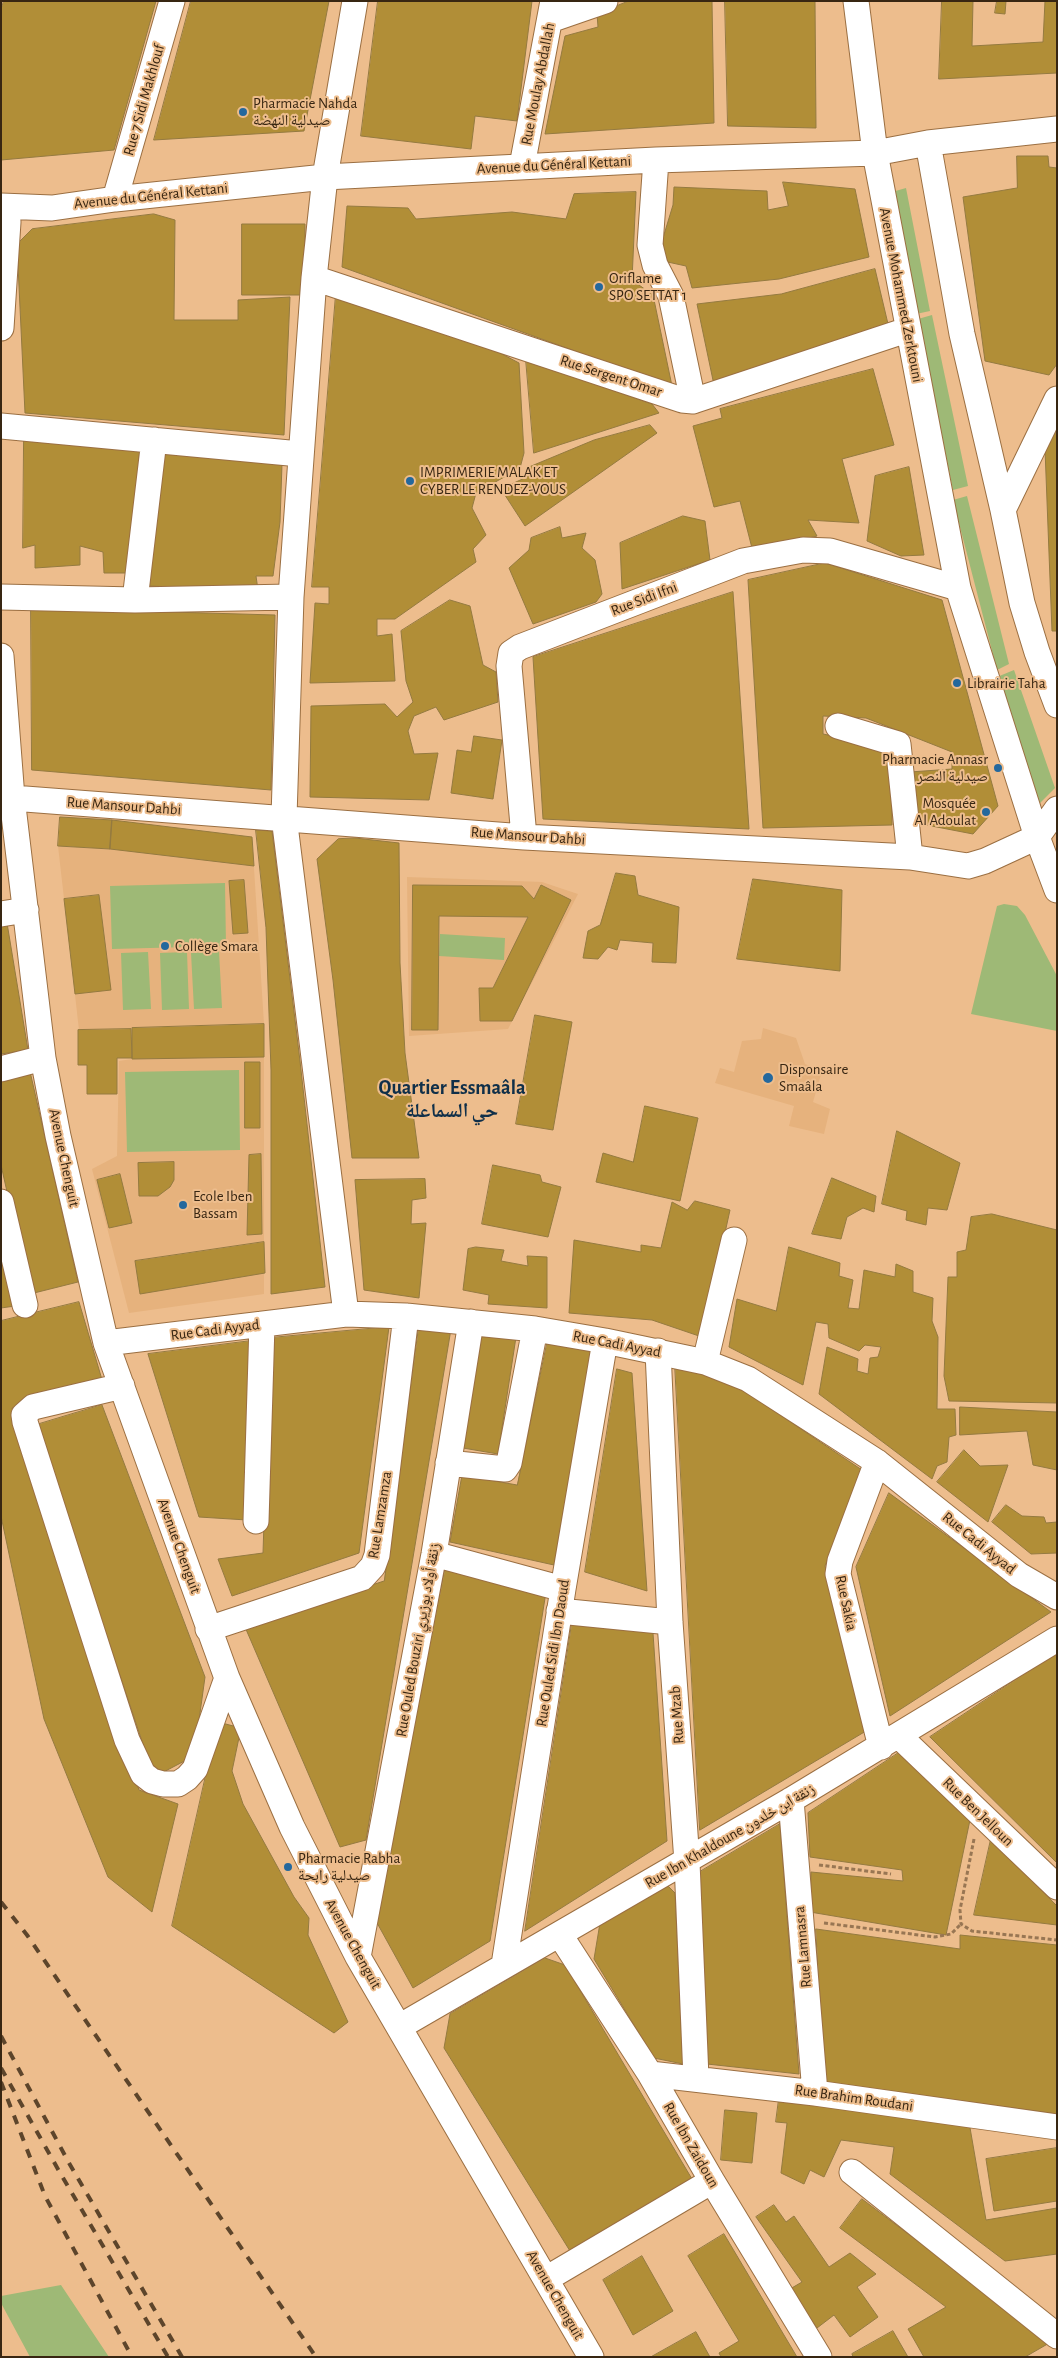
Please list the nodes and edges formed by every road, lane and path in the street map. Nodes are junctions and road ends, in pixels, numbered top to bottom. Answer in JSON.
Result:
{"nodes":[{"id":1,"x":172,"y":1,"type":"edge"},
{"id":2,"x":354,"y":1,"type":"edge"},
{"id":3,"x":605,"y":1,"type":"edge"},
{"id":4,"x":856,"y":1,"type":"edge"},
{"id":5,"x":552,"y":10,"type":"edge"},
{"id":6,"x":1057,"y":129,"type":"edge"},
{"id":7,"x":928,"y":143,"type":"junction"},
{"id":8,"x":875,"y":153,"type":"junction"},
{"id":9,"x":656,"y":160,"type":"junction"},
{"id":10,"x":522,"y":166,"type":"junction"},
{"id":11,"x":325,"y":177,"type":"junction"},
{"id":12,"x":115,"y":199,"type":"junction"},
{"id":13,"x":4,"y":215,"type":"edge"},
{"id":14,"x":314,"y":278,"type":"junction"},
{"id":15,"x":1,"y":328,"type":"edge"},
{"id":16,"x":907,"y":330,"type":"junction"},
{"id":17,"x":1057,"y":400,"type":"edge"},
{"id":18,"x":693,"y":401,"type":"junction"},
{"id":19,"x":1,"y":426,"type":"edge"},
{"id":20,"x":154,"y":440,"type":"junction"},
{"id":21,"x":300,"y":454,"type":"junction"},
{"id":22,"x":1003,"y":510,"type":"junction"},
{"id":23,"x":958,"y":588,"type":"junction"},
{"id":24,"x":1,"y":597,"type":"edge"},
{"id":25,"x":291,"y":597,"type":"junction"},
{"id":26,"x":135,"y":600,"type":"junction"},
{"id":27,"x":1,"y":656,"type":"edge"},
{"id":28,"x":1057,"y":705,"type":"edge"},
{"id":29,"x":4,"y":721,"type":"edge"},
{"id":30,"x":838,"y":726,"type":"dead end"},
{"id":31,"x":12,"y":798,"type":"junction"},
{"id":32,"x":1057,"y":809,"type":"edge"},
{"id":33,"x":284,"y":817,"type":"junction"},
{"id":34,"x":524,"y":836,"type":"junction"},
{"id":35,"x":1037,"y":837,"type":"junction"},
{"id":36,"x":910,"y":857,"type":"junction"},
{"id":37,"x":1057,"y":890,"type":"edge"},
{"id":38,"x":26,"y":910,"type":"junction"},
{"id":39,"x":1,"y":914,"type":"edge"},
{"id":40,"x":43,"y":1058,"type":"junction"},
{"id":41,"x":1,"y":1069,"type":"edge"},
{"id":42,"x":1,"y":1202,"type":"edge"},
{"id":43,"x":734,"y":1240,"type":"dead end"},
{"id":44,"x":25,"y":1304,"type":"dead end"},
{"id":45,"x":346,"y":1314,"type":"junction"},
{"id":46,"x":406,"y":1316,"type":"junction"},
{"id":47,"x":471,"y":1322,"type":"junction"},
{"id":48,"x":262,"y":1324,"type":"junction"},
{"id":49,"x":535,"y":1329,"type":"junction"},
{"id":50,"x":605,"y":1341,"type":"junction"},
{"id":51,"x":106,"y":1342,"type":"junction"},
{"id":52,"x":658,"y":1352,"type":"junction"},
{"id":53,"x":705,"y":1362,"type":"junction"},
{"id":54,"x":122,"y":1386,"type":"junction"},
{"id":55,"x":877,"y":1462,"type":"junction"},
{"id":56,"x":448,"y":1463,"type":"junction"},
{"id":57,"x":256,"y":1521,"type":"dead end"},
{"id":58,"x":434,"y":1554,"type":"junction"},
{"id":59,"x":1057,"y":1597,"type":"edge"},
{"id":60,"x":561,"y":1600,"type":"junction"},
{"id":61,"x":670,"y":1622,"type":"junction"},
{"id":62,"x":208,"y":1629,"type":"junction"},
{"id":63,"x":1057,"y":1639,"type":"edge"},
{"id":64,"x":227,"y":1678,"type":"junction"},
{"id":65,"x":890,"y":1742,"type":"junction"},
{"id":66,"x":791,"y":1800,"type":"junction"},
{"id":67,"x":979,"y":1814,"type":"junction"},
{"id":68,"x":686,"y":1862,"type":"junction"},
{"id":69,"x":796,"y":1862,"type":"junction"},
{"id":70,"x":891,"y":1874,"type":"dead end"},
{"id":71,"x":1057,"y":1887,"type":"edge"},
{"id":72,"x":801,"y":1920,"type":"junction"},
{"id":73,"x":961,"y":1924,"type":"junction"},
{"id":74,"x":560,"y":1935,"type":"junction"},
{"id":75,"x":1057,"y":1940,"type":"edge"},
{"id":76,"x":358,"y":1957,"type":"junction"},
{"id":77,"x":504,"y":1965,"type":"junction"},
{"id":78,"x":399,"y":2027,"type":"junction"},
{"id":79,"x":650,"y":2074,"type":"junction"},
{"id":80,"x":696,"y":2078,"type":"junction"},
{"id":81,"x":815,"y":2093,"type":"junction"},
{"id":82,"x":1057,"y":2127,"type":"edge"},
{"id":83,"x":852,"y":2172,"type":"dead end"},
{"id":84,"x":712,"y":2181,"type":"junction"},
{"id":85,"x":546,"y":2279,"type":"junction"},
{"id":86,"x":1057,"y":2336,"type":"edge"},
{"id":87,"x":591,"y":2357,"type":"edge"},
{"id":88,"x":819,"y":2357,"type":"edge"}],
"edges":[{"from":1,"to":12,"type":"street","name":"Rue 7 Sidi Makhlouf"},
{"from":2,"to":11,"type":"street"},
{"from":3,"to":5,"type":"street"},
{"from":4,"to":8,"type":"street","name":"Avenue Mohammed Zerktouni"},
{"from":5,"to":10,"type":"street","name":"Rue Moulay Abdallah"},
{"from":6,"to":7,"type":"street","name":"Avenue du Général Kettani"},
{"from":7,"to":8,"type":"street","name":"Avenue du Général Kettani"},
{"from":7,"to":22,"type":"street"},
{"from":8,"to":9,"type":"street","name":"Avenue du Général Kettani"},
{"from":8,"to":16,"type":"street","name":"Avenue Mohammed Zerktouni"},
{"from":9,"to":10,"type":"street","name":"Avenue du Général Kettani"},
{"from":9,"to":18,"type":"street"},
{"from":10,"to":11,"type":"street","name":"Avenue du Général Kettani"},
{"from":11,"to":12,"type":"street","name":"Avenue du Général Kettani"},
{"from":11,"to":14,"type":"street"},
{"from":12,"to":13,"type":"street","name":"Avenue du Général Kettani"},
{"from":13,"to":15,"type":"street"},
{"from":14,"to":18,"type":"street","name":"Rue Sergent Omar"},
{"from":14,"to":21,"type":"street"},
{"from":16,"to":18,"type":"street"},
{"from":16,"to":23,"type":"street","name":"Avenue Mohammed Zerktouni"},
{"from":17,"to":22,"type":"street"},
{"from":19,"to":20,"type":"street"},
{"from":20,"to":21,"type":"street"},
{"from":20,"to":26,"type":"street"},
{"from":21,"to":25,"type":"street"},
{"from":22,"to":28,"type":"street"},
{"from":23,"to":34,"type":"street","name":"Rue Sidi Ifni"},
{"from":23,"to":35,"type":"street","name":"Avenue Mohammed Zerktouni"},
{"from":24,"to":26,"type":"street"},
{"from":25,"to":26,"type":"street"},
{"from":25,"to":33,"type":"street"},
{"from":27,"to":29,"type":"street","name":"Avenue Chenguit"},
{"from":29,"to":31,"type":"street","name":"Avenue Chenguit"},
{"from":30,"to":36,"type":"street"},
{"from":31,"to":33,"type":"street","name":"Rue Mansour Dahbi"},
{"from":31,"to":38,"type":"street","name":"Avenue Chenguit"},
{"from":32,"to":35,"type":"street"},
{"from":33,"to":34,"type":"street","name":"Rue Mansour Dahbi"},
{"from":33,"to":45,"type":"street"},
{"from":34,"to":36,"type":"street","name":"Rue Mansour Dahbi"},
{"from":35,"to":36,"type":"street","name":"Rue Mansour Dahbi"},
{"from":35,"to":37,"type":"street"},
{"from":38,"to":39,"type":"street"},
{"from":38,"to":40,"type":"street","name":"Avenue Chenguit"},
{"from":40,"to":41,"type":"street"},
{"from":40,"to":51,"type":"street","name":"Avenue Chenguit"},
{"from":42,"to":44,"type":"street"},
{"from":43,"to":53,"type":"street"},
{"from":45,"to":46,"type":"street","name":"Rue Cadi Ayyad"},
{"from":45,"to":48,"type":"street","name":"Rue Cadi Ayyad"},
{"from":46,"to":47,"type":"street","name":"Rue Cadi Ayyad"},
{"from":46,"to":62,"type":"street","name":"Rue Lamzamza"},
{"from":47,"to":49,"type":"street","name":"Rue Cadi Ayyad"},
{"from":47,"to":56,"type":"street","name":"Rue Ouled Bouziri زنقة أولاد بوزيري"},
{"from":48,"to":51,"type":"street","name":"Rue Cadi Ayyad"},
{"from":48,"to":57,"type":"street"},
{"from":49,"to":50,"type":"street","name":"Rue Cadi Ayyad"},
{"from":49,"to":56,"type":"street"},
{"from":50,"to":52,"type":"street","name":"Rue Cadi Ayyad"},
{"from":50,"to":60,"type":"street","name":"Rue Ouled Sidi Ibn Daoud"},
{"from":51,"to":54,"type":"street","name":"Avenue Chenguit"},
{"from":52,"to":53,"type":"street","name":"Rue Cadi Ayyad"},
{"from":52,"to":61,"type":"street","name":"Rue Mzab"},
{"from":53,"to":55,"type":"street","name":"Rue Cadi Ayyad"},
{"from":54,"to":62,"type":"street","name":"Avenue Chenguit"},
{"from":54,"to":64,"type":"street"},
{"from":55,"to":59,"type":"street","name":"Rue Cadi Ayyad"},
{"from":55,"to":65,"type":"street","name":"Rue Sakia"},
{"from":56,"to":58,"type":"street","name":"Rue Ouled Bouziri زنقة أولاد بوزيري"},
{"from":58,"to":60,"type":"street"},
{"from":58,"to":76,"type":"street","name":"Rue Ouled Bouziri زنقة أولاد بوزيري"},
{"from":60,"to":61,"type":"street"},
{"from":60,"to":77,"type":"street","name":"Rue Ouled Sidi Ibn Daoud"},
{"from":61,"to":68,"type":"street","name":"Rue Mzab"},
{"from":62,"to":64,"type":"street","name":"Avenue Chenguit"},
{"from":63,"to":65,"type":"street","name":"Rue Ibn Khaldoune زنقة ابن خلدون"},
{"from":64,"to":76,"type":"street","name":"Avenue Chenguit"},
{"from":65,"to":66,"type":"street","name":"Rue Ibn Khaldoune زنقة ابن خلدون"},
{"from":65,"to":67,"type":"street","name":"Rue Ben Jelloun"},
{"from":66,"to":68,"type":"street","name":"Rue Ibn Khaldoune زنقة ابن خلدون"},
{"from":66,"to":69,"type":"street","name":"Rue Lamnasra"},
{"from":67,"to":71,"type":"street","name":"Rue Ben Jelloun"},
{"from":67,"to":73,"type":"path"},
{"from":68,"to":74,"type":"street","name":"Rue Ibn Khaldoune زنقة ابن خلدون"},
{"from":68,"to":80,"type":"street","name":"Rue Mzab"},
{"from":69,"to":70,"type":"path"},
{"from":69,"to":72,"type":"street","name":"Rue Lamnasra"},
{"from":72,"to":73,"type":"path"},
{"from":72,"to":81,"type":"street","name":"Rue Lamnasra"},
{"from":73,"to":75,"type":"path"},
{"from":74,"to":77,"type":"street","name":"Rue Ibn Khaldoune زنقة ابن خلدون"},
{"from":74,"to":79,"type":"street","name":"Rue Ibn Zaidoun"},
{"from":76,"to":78,"type":"street","name":"Avenue Chenguit"},
{"from":77,"to":78,"type":"street","name":"Rue Ibn Khaldoune زنقة ابن خلدون"},
{"from":78,"to":85,"type":"street","name":"Avenue Chenguit"},
{"from":79,"to":80,"type":"street","name":"Rue Brahim Roudani"},
{"from":79,"to":84,"type":"street","name":"Rue Ibn Zaidoun"},
{"from":80,"to":81,"type":"street","name":"Rue Brahim Roudani"},
{"from":81,"to":82,"type":"street","name":"Rue Brahim Roudani"},
{"from":83,"to":86,"type":"street"},
{"from":84,"to":85,"type":"street"},
{"from":84,"to":88,"type":"street","name":"Rue Ibn Zaidoun"},
{"from":85,"to":87,"type":"street","name":"Avenue Chenguit"}]}
